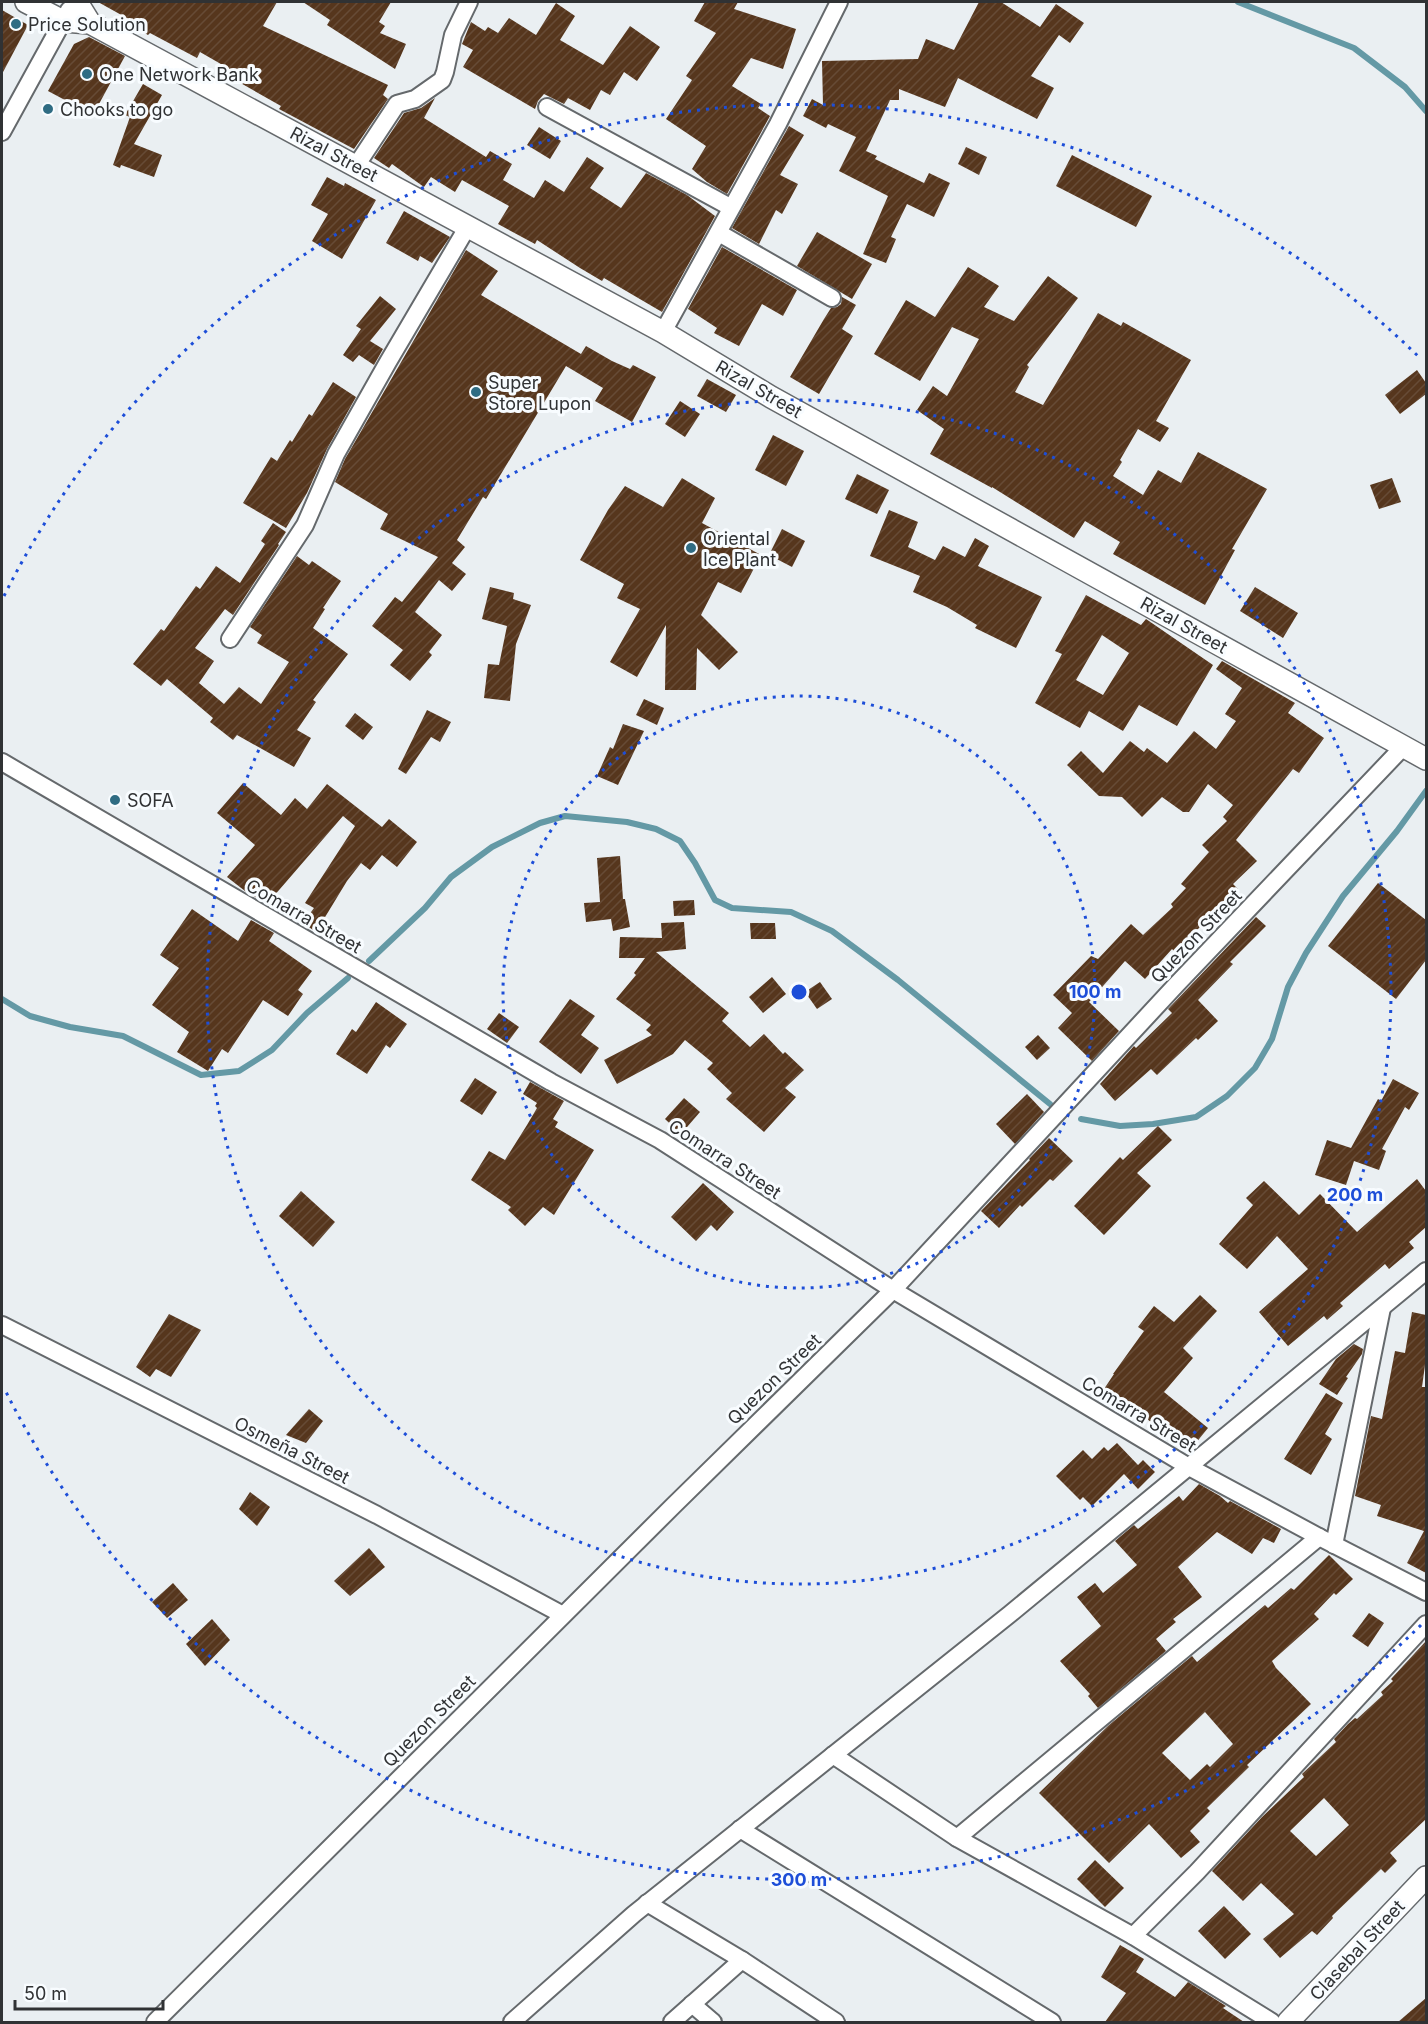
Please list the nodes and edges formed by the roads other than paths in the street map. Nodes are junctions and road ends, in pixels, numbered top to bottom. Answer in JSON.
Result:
{"nodes":[{"id":1,"x":26,"y":2,"type":"edge"},
{"id":2,"x":75,"y":2,"type":"edge"},
{"id":3,"x":469,"y":2,"type":"edge"},
{"id":4,"x":839,"y":2,"type":"edge"},
{"id":5,"x":63,"y":21,"type":"junction"},
{"id":6,"x":90,"y":23,"type":"junction"},
{"id":7,"x":547,"y":107,"type":"dead end"},
{"id":8,"x":2,"y":132,"type":"edge"},
{"id":9,"x":356,"y":166,"type":"junction"},
{"id":10,"x":730,"y":207,"type":"junction"},
{"id":11,"x":468,"y":226,"type":"junction"},
{"id":12,"x":719,"y":233,"type":"junction"},
{"id":13,"x":832,"y":298,"type":"dead end"},
{"id":14,"x":663,"y":332,"type":"junction"},
{"id":15,"x":230,"y":639,"type":"dead end"},
{"id":16,"x":1404,"y":746,"type":"junction"},
{"id":17,"x":1426,"y":759,"type":"edge"},
{"id":18,"x":2,"y":762,"type":"edge"},
{"id":19,"x":1426,"y":1271,"type":"edge"},
{"id":20,"x":892,"y":1290,"type":"junction"},
{"id":21,"x":1382,"y":1308,"type":"junction"},
{"id":22,"x":2,"y":1325,"type":"edge"},
{"id":23,"x":1189,"y":1467,"type":"junction"},
{"id":24,"x":1326,"y":1541,"type":"junction"},
{"id":25,"x":1426,"y":1592,"type":"edge"},
{"id":26,"x":563,"y":1615,"type":"junction"},
{"id":27,"x":1426,"y":1624,"type":"edge"},
{"id":28,"x":833,"y":1755,"type":"junction"},
{"id":29,"x":740,"y":1829,"type":"junction"},
{"id":30,"x":957,"y":1838,"type":"junction"},
{"id":31,"x":1426,"y":1877,"type":"edge"},
{"id":32,"x":647,"y":1903,"type":"junction"},
{"id":33,"x":1133,"y":1936,"type":"junction"},
{"id":34,"x":742,"y":1960,"type":"junction"},
{"id":35,"x":692,"y":2004,"type":"junction"},
{"id":36,"x":155,"y":2022,"type":"edge"},
{"id":37,"x":512,"y":2022,"type":"edge"},
{"id":38,"x":672,"y":2022,"type":"edge"},
{"id":39,"x":713,"y":2022,"type":"edge"},
{"id":40,"x":836,"y":2022,"type":"edge"},
{"id":41,"x":1052,"y":2022,"type":"edge"},
{"id":42,"x":1272,"y":2022,"type":"edge"},
{"id":43,"x":1288,"y":2022,"type":"edge"}],
"edges":[{"from":1,"to":5,"type":"street","name":"Rizal Street"},
{"from":2,"to":5,"type":"street"},
{"from":2,"to":6,"type":"street","name":"Rizal Street"},
{"from":3,"to":9,"type":"street"},
{"from":4,"to":10,"type":"street"},
{"from":5,"to":6,"type":"street","name":"Rizal Street"},
{"from":5,"to":8,"type":"street"},
{"from":6,"to":9,"type":"street","name":"Rizal Street"},
{"from":7,"to":10,"type":"street"},
{"from":9,"to":11,"type":"street","name":"Rizal Street"},
{"from":10,"to":12,"type":"street"},
{"from":11,"to":14,"type":"street","name":"Rizal Street"},
{"from":11,"to":15,"type":"street"},
{"from":12,"to":13,"type":"street"},
{"from":12,"to":14,"type":"street"},
{"from":14,"to":16,"type":"street","name":"Rizal Street"},
{"from":16,"to":17,"type":"street","name":"Rizal Street"},
{"from":16,"to":20,"type":"street","name":"Quezon Street"},
{"from":18,"to":20,"type":"street","name":"Comarra Street"},
{"from":19,"to":21,"type":"street"},
{"from":20,"to":23,"type":"street","name":"Comarra Street"},
{"from":20,"to":26,"type":"street","name":"Quezon Street"},
{"from":21,"to":23,"type":"street"},
{"from":21,"to":24,"type":"street"},
{"from":22,"to":26,"type":"street","name":"Osmeña Street"},
{"from":23,"to":24,"type":"street","name":"Comarra Street"},
{"from":23,"to":28,"type":"street"},
{"from":24,"to":25,"type":"street","name":"Comarra Street"},
{"from":24,"to":30,"type":"street"},
{"from":26,"to":36,"type":"street","name":"Quezon Street"},
{"from":27,"to":33,"type":"street"},
{"from":28,"to":29,"type":"street"},
{"from":28,"to":30,"type":"street"},
{"from":29,"to":32,"type":"street"},
{"from":29,"to":41,"type":"street"},
{"from":30,"to":33,"type":"street"},
{"from":31,"to":43,"type":"street","name":"Clasebal Street"},
{"from":32,"to":34,"type":"street"},
{"from":32,"to":37,"type":"street"},
{"from":33,"to":42,"type":"street"},
{"from":34,"to":35,"type":"street"},
{"from":34,"to":40,"type":"street"},
{"from":35,"to":38,"type":"street"},
{"from":35,"to":39,"type":"street"}]}
